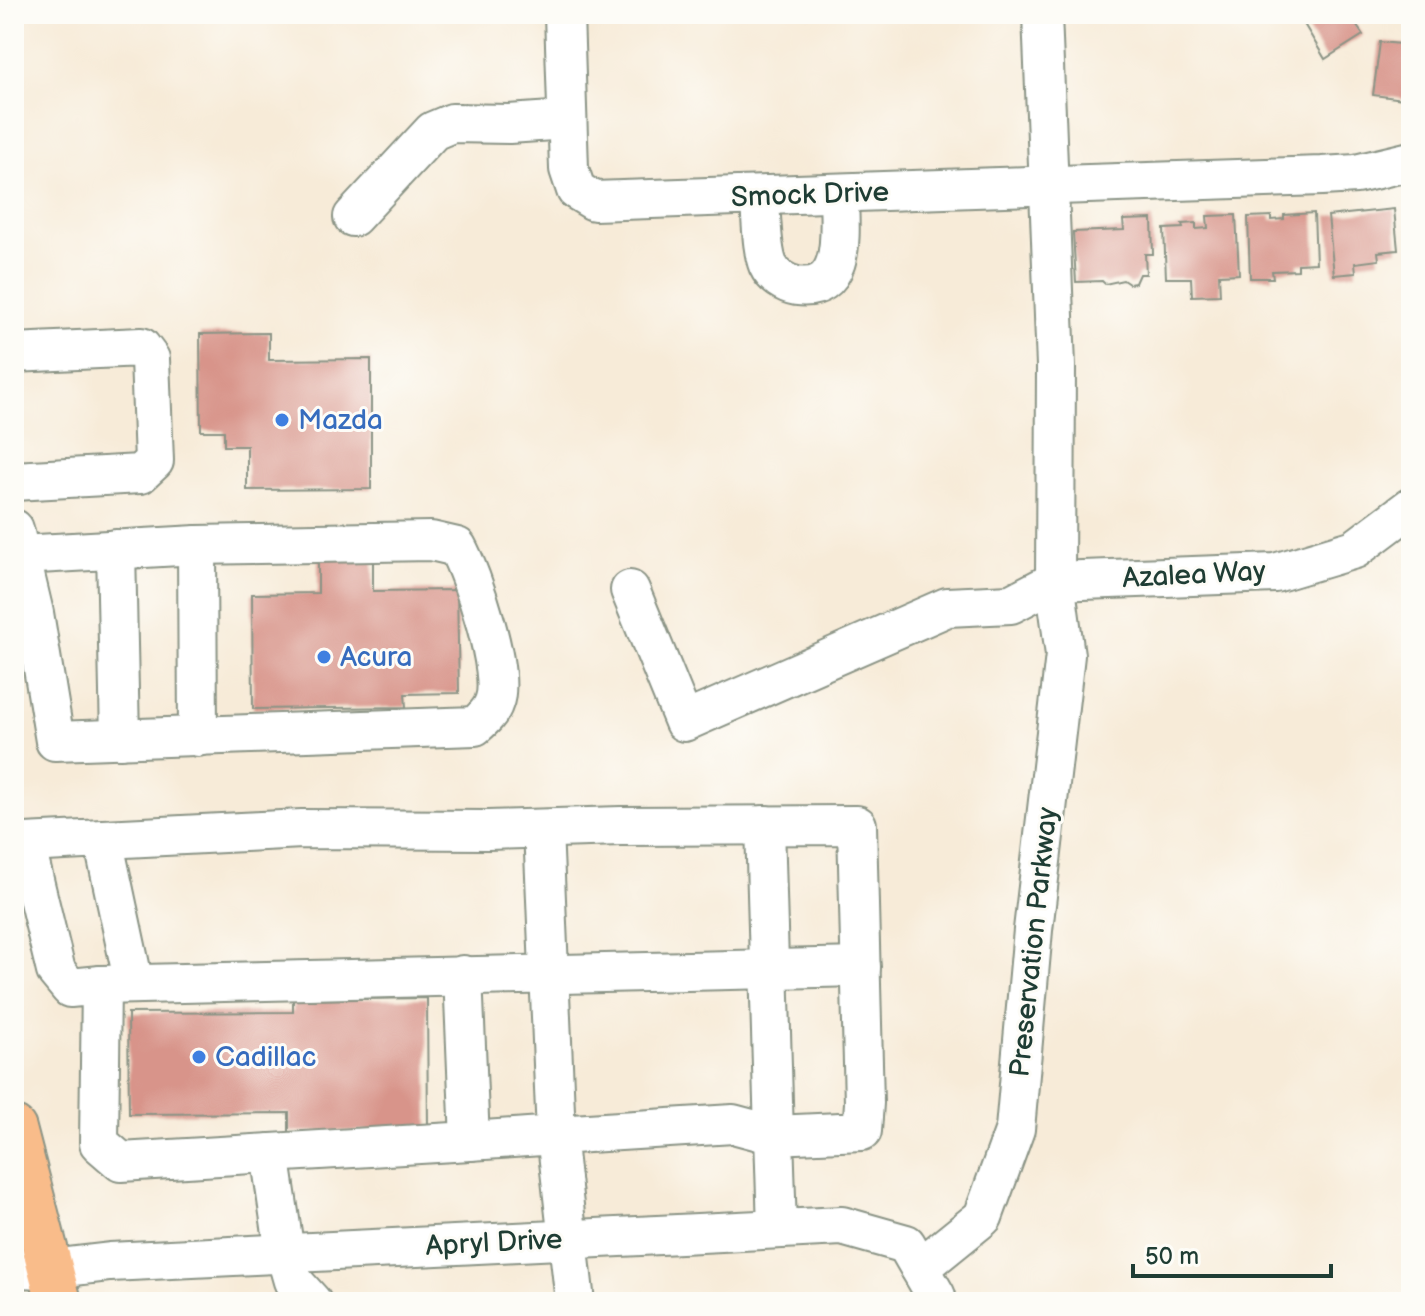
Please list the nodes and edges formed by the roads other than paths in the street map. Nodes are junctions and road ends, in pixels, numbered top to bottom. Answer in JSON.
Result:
{"nodes":[{"id":1,"x":564,"y":14,"type":"edge"},
{"id":2,"x":1042,"y":14,"type":"edge"},
{"id":3,"x":567,"y":120,"type":"junction"},
{"id":4,"x":1411,"y":161,"type":"edge"},
{"id":5,"x":1047,"y":187,"type":"junction"},
{"id":6,"x":839,"y":194,"type":"junction"},
{"id":7,"x":759,"y":196,"type":"junction"},
{"id":8,"x":353,"y":217,"type":"dead end"},
{"id":9,"x":14,"y":353,"type":"edge"},
{"id":10,"x":14,"y":481,"type":"edge"},
{"id":11,"x":1411,"y":507,"type":"edge"},
{"id":12,"x":17,"y":542,"type":"edge"},
{"id":13,"x":197,"y":545,"type":"junction"},
{"id":14,"x":116,"y":549,"type":"junction"},
{"id":15,"x":1055,"y":581,"type":"junction"},
{"id":16,"x":630,"y":590,"type":"dead end"},
{"id":17,"x":198,"y":737,"type":"junction"},
{"id":18,"x":120,"y":739,"type":"junction"},
{"id":19,"x":765,"y":825,"type":"junction"},
{"id":20,"x":543,"y":829,"type":"junction"},
{"id":21,"x":103,"y":839,"type":"junction"},
{"id":22,"x":20,"y":842,"type":"edge"},
{"id":23,"x":861,"y":967,"type":"junction"},
{"id":24,"x":768,"y":968,"type":"junction"},
{"id":25,"x":548,"y":973,"type":"junction"},
{"id":26,"x":463,"y":975,"type":"junction"},
{"id":27,"x":117,"y":985,"type":"junction"},
{"id":28,"x":14,"y":1129,"type":"edge"},
{"id":29,"x":556,"y":1135,"type":"junction"},
{"id":30,"x":774,"y":1135,"type":"junction"},
{"id":31,"x":470,"y":1141,"type":"junction"},
{"id":32,"x":270,"y":1153,"type":"junction"},
{"id":33,"x":777,"y":1229,"type":"junction"},
{"id":34,"x":567,"y":1239,"type":"junction"},
{"id":35,"x":285,"y":1253,"type":"junction"},
{"id":36,"x":920,"y":1268,"type":"junction"},
{"id":37,"x":41,"y":1280,"type":"edge"},
{"id":38,"x":312,"y":1302,"type":"edge"},
{"id":39,"x":575,"y":1302,"type":"edge"},
{"id":40,"x":936,"y":1302,"type":"edge"}],
"edges":[{"from":1,"to":3,"type":"street"},
{"from":2,"to":5,"type":"street"},
{"from":3,"to":7,"type":"street","name":"Smock Drive"},
{"from":3,"to":8,"type":"street"},
{"from":4,"to":5,"type":"street","name":"Smock Drive"},
{"from":5,"to":6,"type":"street","name":"Smock Drive"},
{"from":5,"to":15,"type":"street","name":"Preservation Parkway"},
{"from":6,"to":7,"type":"street","name":"Smock Drive"},
{"from":6,"to":7,"type":"street"},
{"from":9,"to":10,"type":"street"},
{"from":11,"to":15,"type":"street","name":"Azalea Way"},
{"from":12,"to":14,"type":"street"},
{"from":12,"to":18,"type":"street"},
{"from":13,"to":14,"type":"street"},
{"from":13,"to":17,"type":"street"},
{"from":13,"to":17,"type":"street"},
{"from":14,"to":18,"type":"street"},
{"from":15,"to":16,"type":"street"},
{"from":15,"to":36,"type":"street","name":"Preservation Parkway"},
{"from":17,"to":18,"type":"street"},
{"from":19,"to":20,"type":"street"},
{"from":19,"to":23,"type":"street"},
{"from":19,"to":24,"type":"street"},
{"from":20,"to":21,"type":"street"},
{"from":20,"to":25,"type":"street"},
{"from":21,"to":22,"type":"street"},
{"from":21,"to":27,"type":"street"},
{"from":22,"to":27,"type":"street"},
{"from":23,"to":24,"type":"street"},
{"from":23,"to":30,"type":"street"},
{"from":24,"to":25,"type":"street"},
{"from":24,"to":30,"type":"street"},
{"from":25,"to":26,"type":"street"},
{"from":25,"to":29,"type":"street"},
{"from":26,"to":27,"type":"street"},
{"from":26,"to":31,"type":"street"},
{"from":27,"to":32,"type":"street"},
{"from":28,"to":37,"type":"main road"},
{"from":29,"to":30,"type":"street"},
{"from":29,"to":31,"type":"street"},
{"from":29,"to":34,"type":"street"},
{"from":30,"to":33,"type":"street"},
{"from":31,"to":32,"type":"street"},
{"from":32,"to":35,"type":"street"},
{"from":33,"to":34,"type":"street","name":"Apryl Drive"},
{"from":33,"to":36,"type":"street","name":"Apryl Drive"},
{"from":34,"to":35,"type":"street","name":"Apryl Drive"},
{"from":34,"to":39,"type":"street"},
{"from":35,"to":37,"type":"street","name":"Apryl Drive"},
{"from":35,"to":38,"type":"street"},
{"from":36,"to":40,"type":"street","name":"Apryl Drive"}]}
